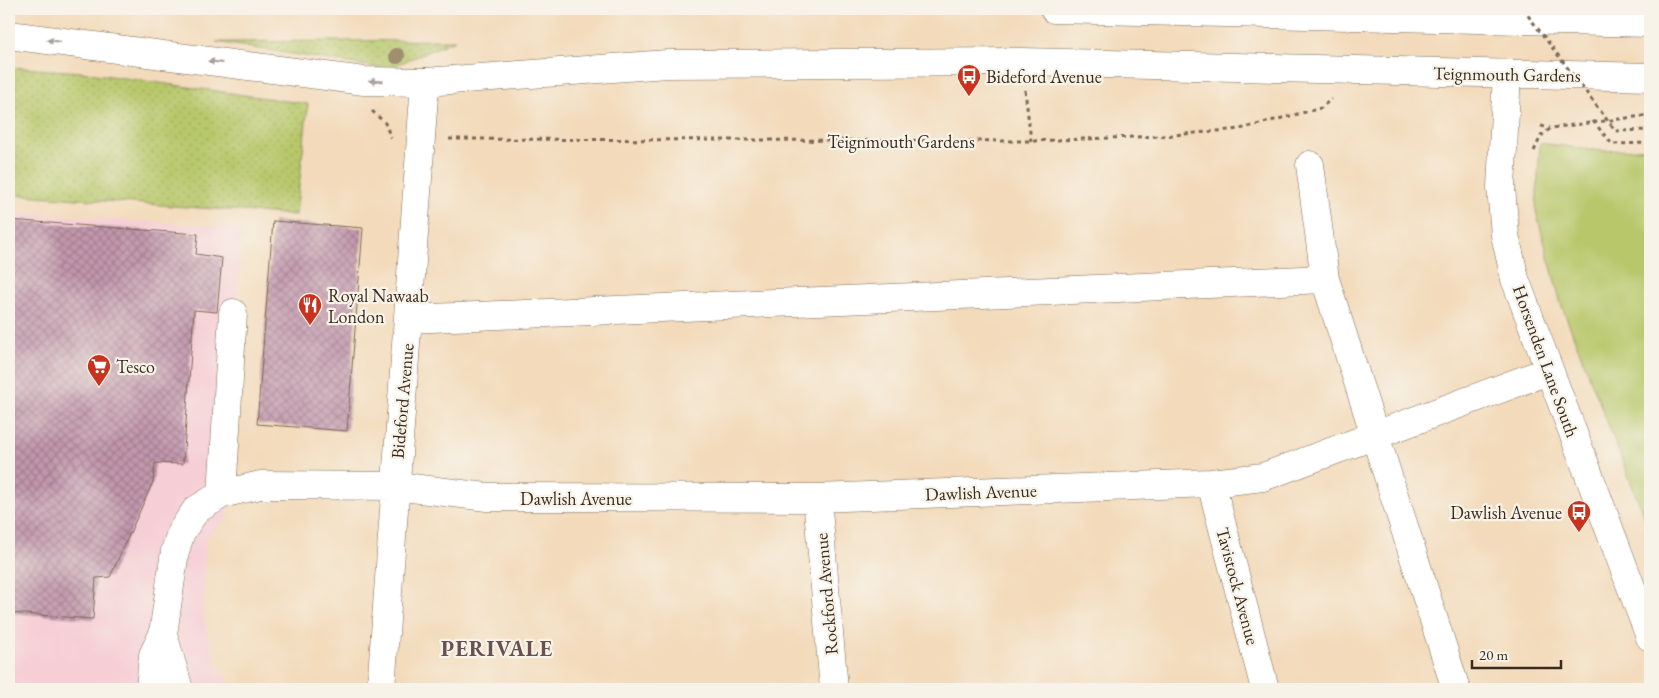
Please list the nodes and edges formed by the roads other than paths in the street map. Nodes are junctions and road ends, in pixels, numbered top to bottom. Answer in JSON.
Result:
{"nodes":[{"id":1,"x":1054,"y":9,"type":"edge"},
{"id":2,"x":1650,"y":23,"type":"edge"},
{"id":3,"x":9,"y":35,"type":"edge"},
{"id":4,"x":1507,"y":74,"type":"junction"},
{"id":5,"x":1650,"y":77,"type":"edge"},
{"id":6,"x":425,"y":82,"type":"junction"},
{"id":7,"x":1310,"y":165,"type":"dead end"},
{"id":8,"x":1325,"y":278,"type":"junction"},
{"id":9,"x":233,"y":312,"type":"dead end"},
{"id":10,"x":409,"y":319,"type":"junction"},
{"id":11,"x":1548,"y":371,"type":"junction"},
{"id":12,"x":1374,"y":437,"type":"junction"},
{"id":13,"x":1210,"y":483,"type":"junction"},
{"id":14,"x":395,"y":486,"type":"junction"},
{"id":15,"x":222,"y":494,"type":"junction"},
{"id":16,"x":817,"y":498,"type":"junction"},
{"id":17,"x":163,"y":634,"type":"junction"},
{"id":18,"x":1650,"y":637,"type":"edge"},
{"id":19,"x":150,"y":689,"type":"edge"},
{"id":20,"x":179,"y":689,"type":"edge"},
{"id":21,"x":381,"y":689,"type":"edge"},
{"id":22,"x":834,"y":689,"type":"edge"},
{"id":23,"x":1265,"y":689,"type":"edge"},
{"id":24,"x":1456,"y":689,"type":"edge"}],
"edges":[{"from":1,"to":2,"type":"main road"},
{"from":6,"to":3,"type":"main road","name":"Teignmouth Gardens","one_way":true},
{"from":4,"to":5,"type":"main road","name":"Teignmouth Gardens"},
{"from":4,"to":6,"type":"main road","name":"Teignmouth Gardens"},
{"from":4,"to":11,"type":"main road","name":"Horsenden Lane South"},
{"from":6,"to":10,"type":"main road","name":"Bideford Avenue"},
{"from":7,"to":8,"type":"main road"},
{"from":8,"to":10,"type":"main road"},
{"from":8,"to":12,"type":"main road"},
{"from":9,"to":15,"type":"main road"},
{"from":10,"to":14,"type":"main road","name":"Bideford Avenue"},
{"from":11,"to":12,"type":"main road","name":"Dawlish Avenue"},
{"from":11,"to":18,"type":"main road","name":"Horsenden Lane South"},
{"from":12,"to":13,"type":"main road","name":"Dawlish Avenue"},
{"from":12,"to":24,"type":"main road"},
{"from":13,"to":16,"type":"main road","name":"Dawlish Avenue"},
{"from":13,"to":23,"type":"main road","name":"Tavistock Avenue"},
{"from":14,"to":15,"type":"main road","name":"Dawlish Avenue"},
{"from":14,"to":16,"type":"main road","name":"Dawlish Avenue"},
{"from":14,"to":21,"type":"main road","name":"Bideford Avenue"},
{"from":15,"to":17,"type":"main road","name":"Dawlish Avenue"},
{"from":16,"to":22,"type":"main road","name":"Rockford Avenue"},
{"from":17,"to":19,"type":"main road"},
{"from":17,"to":20,"type":"main road"}]}
